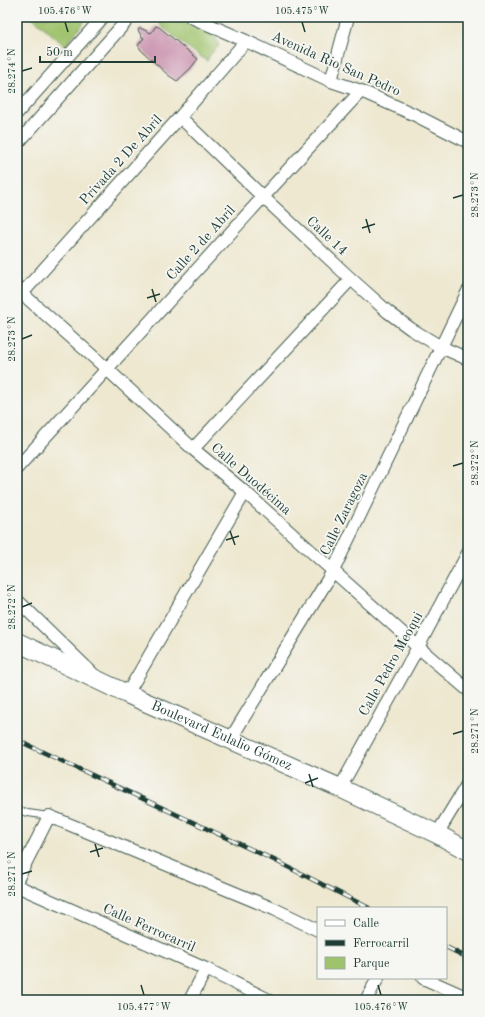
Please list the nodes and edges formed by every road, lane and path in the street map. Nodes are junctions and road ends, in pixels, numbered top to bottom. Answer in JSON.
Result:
{"nodes":[{"id":1,"x":103,"y":17,"type":"edge"},
{"id":2,"x":130,"y":17,"type":"edge"},
{"id":3,"x":191,"y":17,"type":"edge"},
{"id":4,"x":348,"y":17,"type":"edge"},
{"id":5,"x":246,"y":41,"type":"junction"},
{"id":6,"x":331,"y":81,"type":"junction"},
{"id":7,"x":361,"y":91,"type":"junction"},
{"id":8,"x":17,"y":114,"type":"edge"},
{"id":9,"x":180,"y":117,"type":"junction"},
{"id":10,"x":468,"y":142,"type":"edge"},
{"id":11,"x":17,"y":144,"type":"edge"},
{"id":12,"x":263,"y":197,"type":"junction"},
{"id":13,"x":352,"y":279,"type":"junction"},
{"id":14,"x":468,"y":291,"type":"edge"},
{"id":15,"x":19,"y":294,"type":"edge"},
{"id":16,"x":441,"y":347,"type":"junction"},
{"id":17,"x":468,"y":360,"type":"edge"},
{"id":18,"x":107,"y":368,"type":"junction"},
{"id":19,"x":194,"y":449,"type":"junction"},
{"id":20,"x":17,"y":468,"type":"edge"},
{"id":21,"x":245,"y":492,"type":"junction"},
{"id":22,"x":468,"y":553,"type":"edge"},
{"id":23,"x":333,"y":571,"type":"junction"},
{"id":24,"x":17,"y":600,"type":"edge"},
{"id":25,"x":17,"y":642,"type":"edge"},
{"id":26,"x":418,"y":647,"type":"junction"},
{"id":27,"x":99,"y":680,"type":"junction"},
{"id":28,"x":468,"y":690,"type":"edge"},
{"id":29,"x":127,"y":694,"type":"junction"},
{"id":30,"x":230,"y":740,"type":"junction"},
{"id":31,"x":468,"y":783,"type":"edge"},
{"id":32,"x":340,"y":788,"type":"junction"},
{"id":33,"x":17,"y":810,"type":"edge"},
{"id":34,"x":49,"y":816,"type":"junction"},
{"id":35,"x":437,"y":834,"type":"junction"},
{"id":36,"x":468,"y":851,"type":"edge"},
{"id":37,"x":17,"y":880,"type":"edge"},
{"id":38,"x":17,"y":886,"type":"edge"},
{"id":39,"x":317,"y":930,"type":"edge"},
{"id":40,"x":206,"y":969,"type":"junction"},
{"id":41,"x":377,"y":979,"type":"edge"},
{"id":42,"x":425,"y":979,"type":"edge"},
{"id":43,"x":468,"y":998,"type":"edge"},
{"id":44,"x":190,"y":1000,"type":"edge"},
{"id":45,"x":269,"y":1000,"type":"edge"},
{"id":46,"x":366,"y":1000,"type":"edge"}],
"edges":[{"from":1,"to":8,"type":"street"},
{"from":2,"to":11,"type":"street"},
{"from":3,"to":5,"type":"street","name":"Avenida Rio San Pedro"},
{"from":4,"to":6,"type":"street"},
{"from":5,"to":6,"type":"street","name":"Avenida Rio San Pedro"},
{"from":5,"to":9,"type":"street","name":"Privada 2 De Abril"},
{"from":6,"to":7,"type":"street","name":"Avenida Rio San Pedro"},
{"from":7,"to":10,"type":"street","name":"Avenida Rio San Pedro"},
{"from":7,"to":12,"type":"street","name":"Calle 2 de Abril"},
{"from":9,"to":12,"type":"street","name":"Calle 14"},
{"from":9,"to":15,"type":"street","name":"Privada 2 De Abril"},
{"from":12,"to":13,"type":"street","name":"Calle 14"},
{"from":12,"to":18,"type":"street","name":"Calle 2 de Abril"},
{"from":13,"to":16,"type":"street","name":"Calle 14"},
{"from":13,"to":19,"type":"street"},
{"from":14,"to":16,"type":"street","name":"Calle Zaragoza"},
{"from":15,"to":18,"type":"street","name":"Calle Duodécima"},
{"from":16,"to":17,"type":"street","name":"Calle 14"},
{"from":16,"to":23,"type":"street","name":"Calle Zaragoza"},
{"from":18,"to":19,"type":"street","name":"Calle Duodécima"},
{"from":18,"to":20,"type":"street","name":"Calle 2 de Abril"},
{"from":19,"to":21,"type":"street","name":"Calle Duodécima"},
{"from":21,"to":23,"type":"street","name":"Calle Duodécima"},
{"from":21,"to":29,"type":"street"},
{"from":22,"to":26,"type":"street","name":"Calle Pedro Meoqui"},
{"from":23,"to":26,"type":"street","name":"Calle Duodécima"},
{"from":23,"to":30,"type":"street","name":"Calle Zaragoza"},
{"from":24,"to":27,"type":"street"},
{"from":25,"to":27,"type":"main road","name":"Boulevard Eulalio Gómez"},
{"from":26,"to":28,"type":"street","name":"Calle Duodécima"},
{"from":26,"to":32,"type":"street","name":"Calle Pedro Meoqui"},
{"from":27,"to":29,"type":"main road","name":"Boulevard Eulalio Gómez"},
{"from":29,"to":30,"type":"main road","name":"Boulevard Eulalio Gómez"},
{"from":30,"to":32,"type":"main road","name":"Boulevard Eulalio Gómez"},
{"from":31,"to":35,"type":"street"},
{"from":32,"to":35,"type":"main road","name":"Boulevard Eulalio Gómez"},
{"from":33,"to":34,"type":"lane"},
{"from":34,"to":37,"type":"street"},
{"from":34,"to":39,"type":"street"},
{"from":35,"to":36,"type":"main road","name":"Boulevard Eulalio Gómez"},
{"from":38,"to":40,"type":"street","name":"Calle Ferrocarril"},
{"from":40,"to":44,"type":"street"},
{"from":40,"to":45,"type":"street","name":"Calle Ferrocarril"},
{"from":41,"to":46,"type":"street"},
{"from":42,"to":43,"type":"street"}]}
